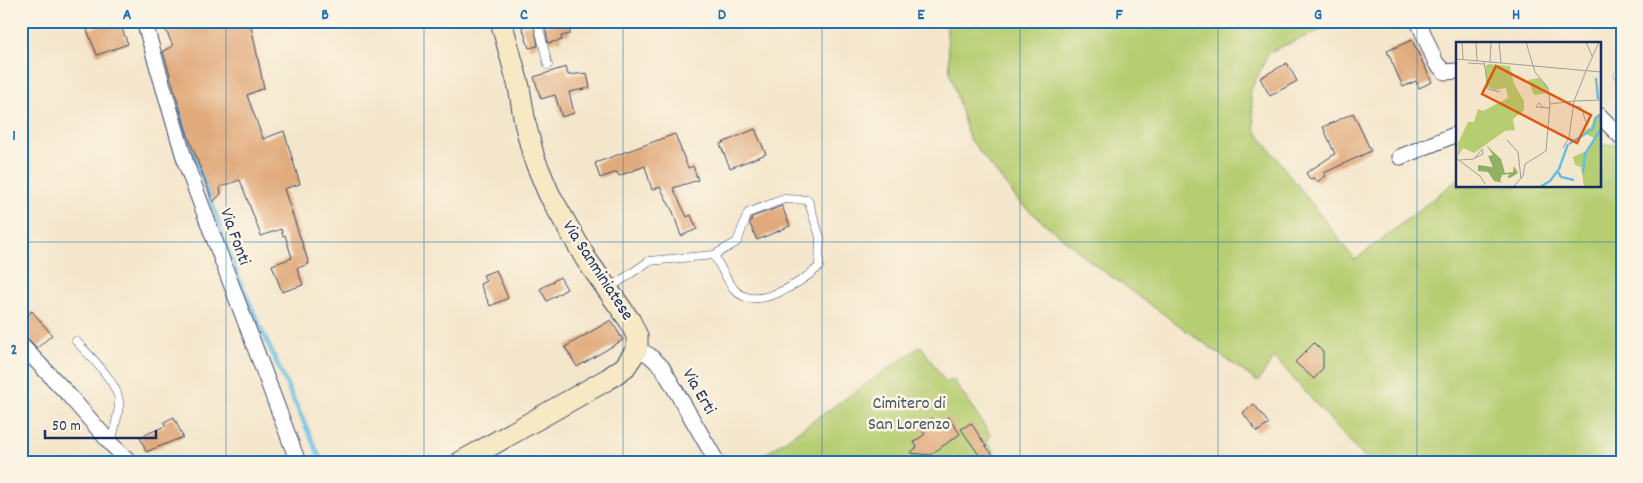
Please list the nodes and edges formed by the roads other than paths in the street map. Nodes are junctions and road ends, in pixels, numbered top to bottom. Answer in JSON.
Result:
{"nodes":[{"id":1,"x":144,"y":21,"type":"edge"},
{"id":2,"x":501,"y":21,"type":"edge"},
{"id":3,"x":540,"y":21,"type":"edge"},
{"id":4,"x":1418,"y":21,"type":"edge"},
{"id":5,"x":548,"y":65,"type":"dead end"},
{"id":6,"x":1456,"y":71,"type":"edge"},
{"id":7,"x":1600,"y":116,"type":"edge"},
{"id":8,"x":1456,"y":134,"type":"edge"},
{"id":9,"x":1622,"y":138,"type":"edge"},
{"id":10,"x":1400,"y":157,"type":"dead end"},
{"id":11,"x":714,"y":255,"type":"junction"},
{"id":12,"x":608,"y":290,"type":"junction"},
{"id":13,"x":76,"y":341,"type":"dead end"},
{"id":14,"x":22,"y":346,"type":"edge"},
{"id":15,"x":637,"y":350,"type":"junction"},
{"id":16,"x":112,"y":445,"type":"junction"},
{"id":17,"x":130,"y":462,"type":"edge"},
{"id":18,"x":298,"y":462,"type":"edge"},
{"id":19,"x":461,"y":462,"type":"edge"},
{"id":20,"x":717,"y":462,"type":"edge"}],
"edges":[{"from":1,"to":18,"type":"street","name":"Via Fonti"},
{"from":2,"to":12,"type":"main road","name":"Via Sanminiatese"},
{"from":3,"to":5,"type":"lane"},
{"from":4,"to":6,"type":"street"},
{"from":7,"to":9,"type":"street"},
{"from":8,"to":10,"type":"street"},
{"from":11,"to":11,"type":"lane"},
{"from":11,"to":12,"type":"lane"},
{"from":12,"to":15,"type":"main road","name":"Via Sanminiatese"},
{"from":13,"to":16,"type":"lane"},
{"from":14,"to":16,"type":"street"},
{"from":15,"to":19,"type":"main road"},
{"from":15,"to":20,"type":"street","name":"Via Erti"},
{"from":16,"to":17,"type":"street"}]}
